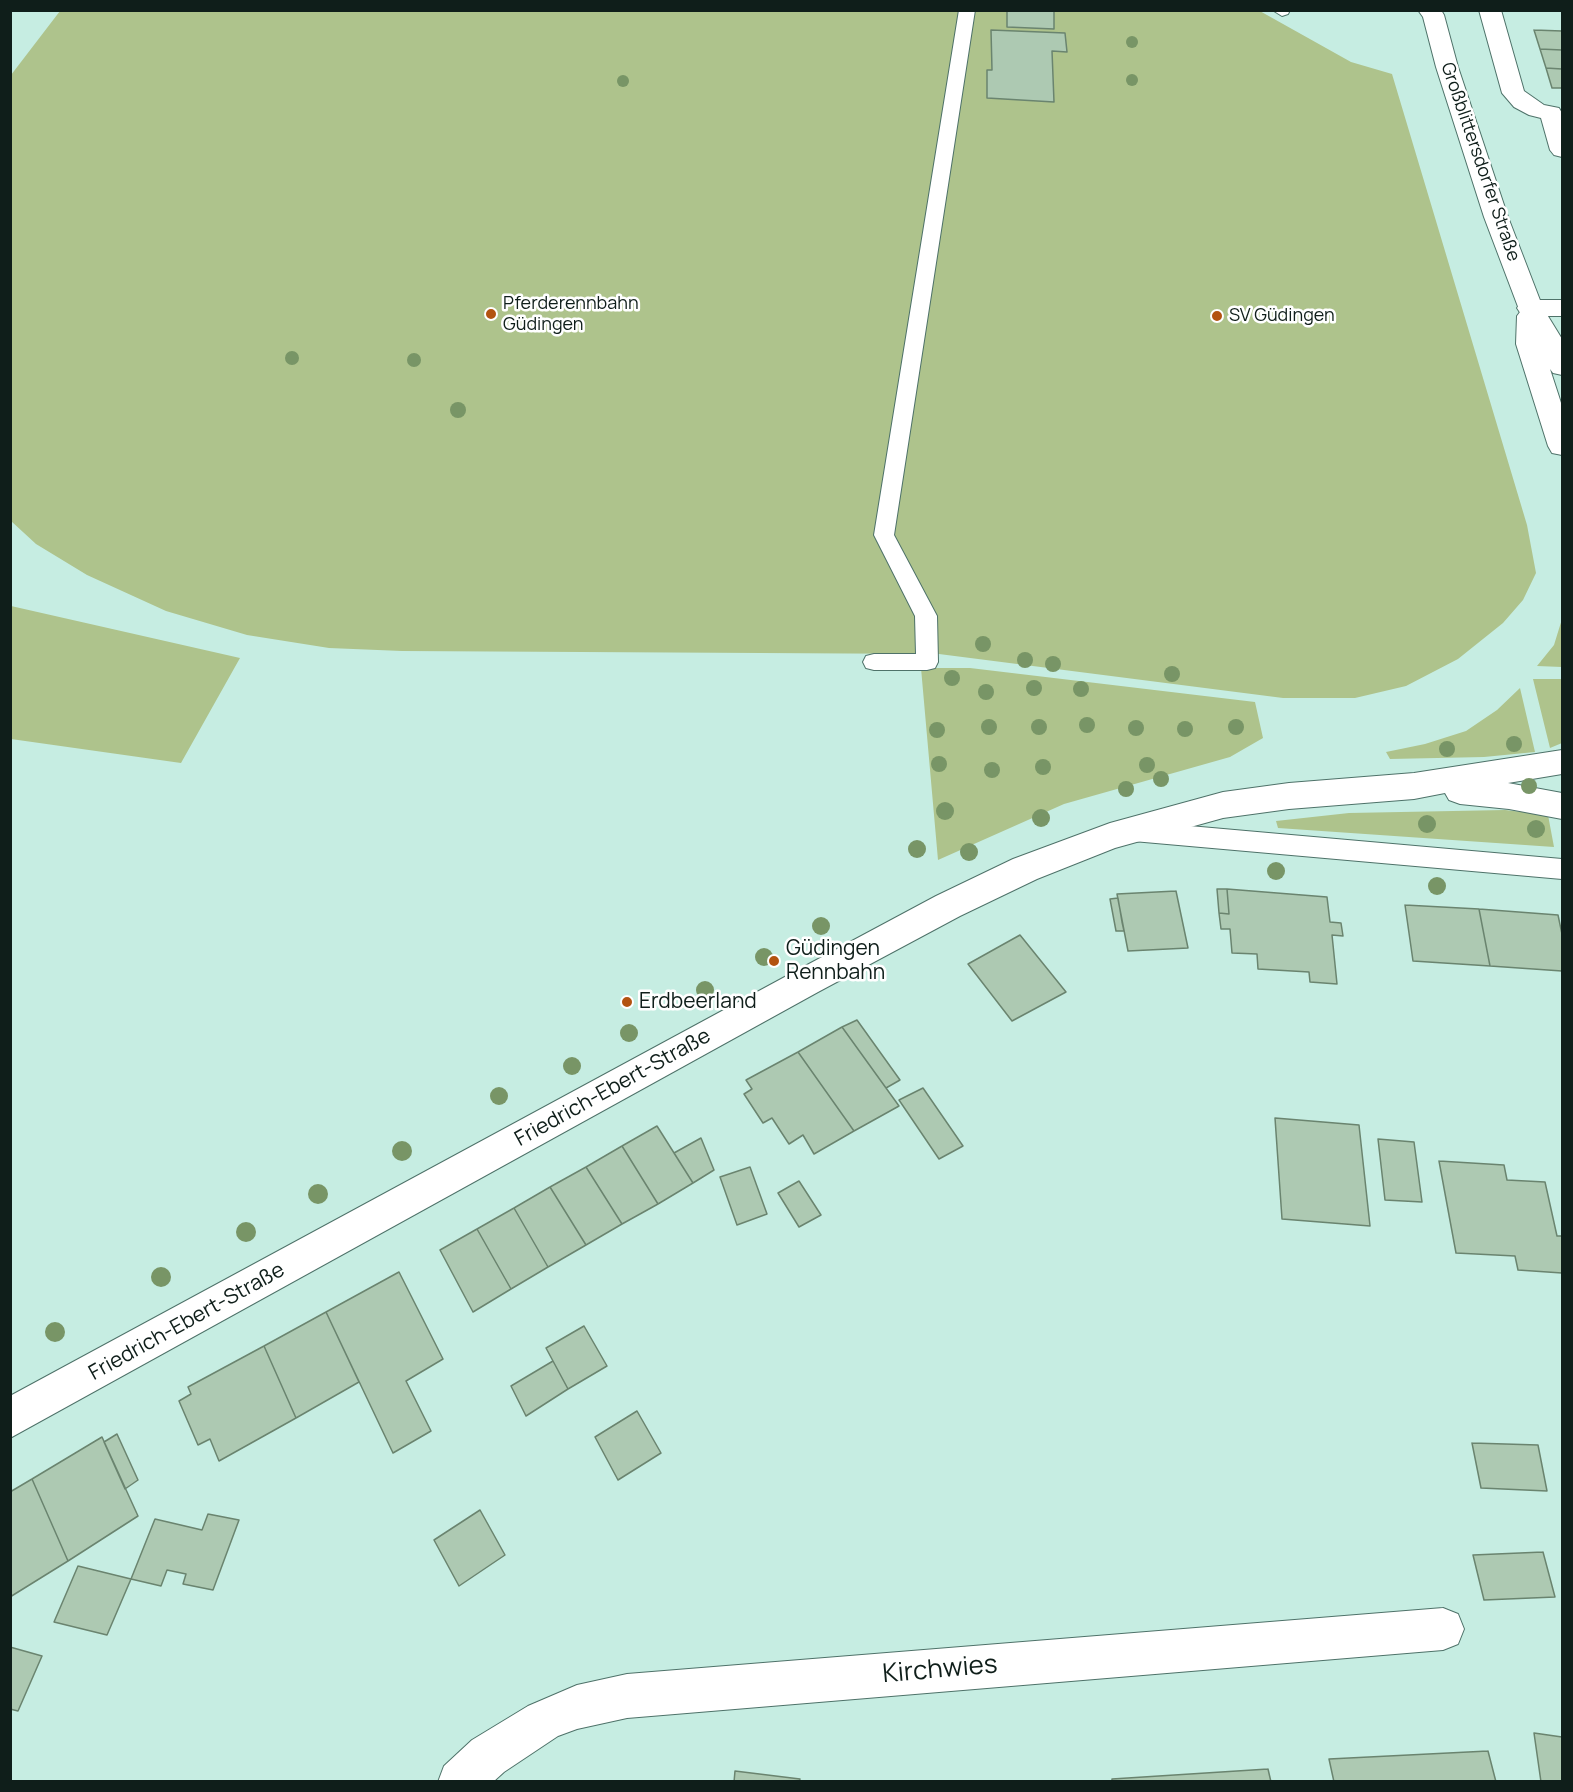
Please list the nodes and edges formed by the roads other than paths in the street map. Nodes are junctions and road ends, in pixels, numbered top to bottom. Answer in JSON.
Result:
{"nodes":[{"id":1,"x":967,"y":10,"type":"edge"},
{"id":2,"x":1490,"y":10,"type":"edge"},
{"id":3,"x":1432,"y":12,"type":"edge"},
{"id":4,"x":1557,"y":113,"type":"edge"},
{"id":5,"x":1563,"y":150,"type":"edge"},
{"id":6,"x":1530,"y":308,"type":"junction"},
{"id":7,"x":1563,"y":309,"type":"edge"},
{"id":8,"x":1563,"y":367,"type":"edge"},
{"id":9,"x":1563,"y":446,"type":"edge"},
{"id":10,"x":874,"y":662,"type":"dead end"},
{"id":11,"x":1563,"y":762,"type":"edge"},
{"id":12,"x":1414,"y":786,"type":"junction"},
{"id":13,"x":1563,"y":806,"type":"edge"},
{"id":14,"x":1128,"y":830,"type":"junction"},
{"id":15,"x":1563,"y":869,"type":"edge"},
{"id":16,"x":10,"y":1418,"type":"edge"},
{"id":17,"x":1443,"y":1629,"type":"dead end"},
{"id":18,"x":460,"y":1782,"type":"edge"}],
"edges":[{"from":1,"to":10,"type":"lane"},
{"from":2,"to":4,"type":"main road"},
{"from":3,"to":6,"type":"main road","name":"Großblittersdorfer Straße"},
{"from":4,"to":5,"type":"main road"},
{"from":6,"to":7,"type":"main road"},
{"from":6,"to":8,"type":"main road","name":"Großblittersdorfer Straße"},
{"from":6,"to":9,"type":"main road","name":"Großblittersdorfer Straße"},
{"from":11,"to":12,"type":"main road","name":"Friedrich-Ebert-Straße"},
{"from":12,"to":13,"type":"main road","name":"Friedrich-Ebert-Straße"},
{"from":12,"to":14,"type":"main road","name":"Friedrich-Ebert-Straße"},
{"from":14,"to":15,"type":"lane"},
{"from":14,"to":16,"type":"main road","name":"Friedrich-Ebert-Straße"},
{"from":17,"to":18,"type":"main road","name":"Kirchwies"}]}
